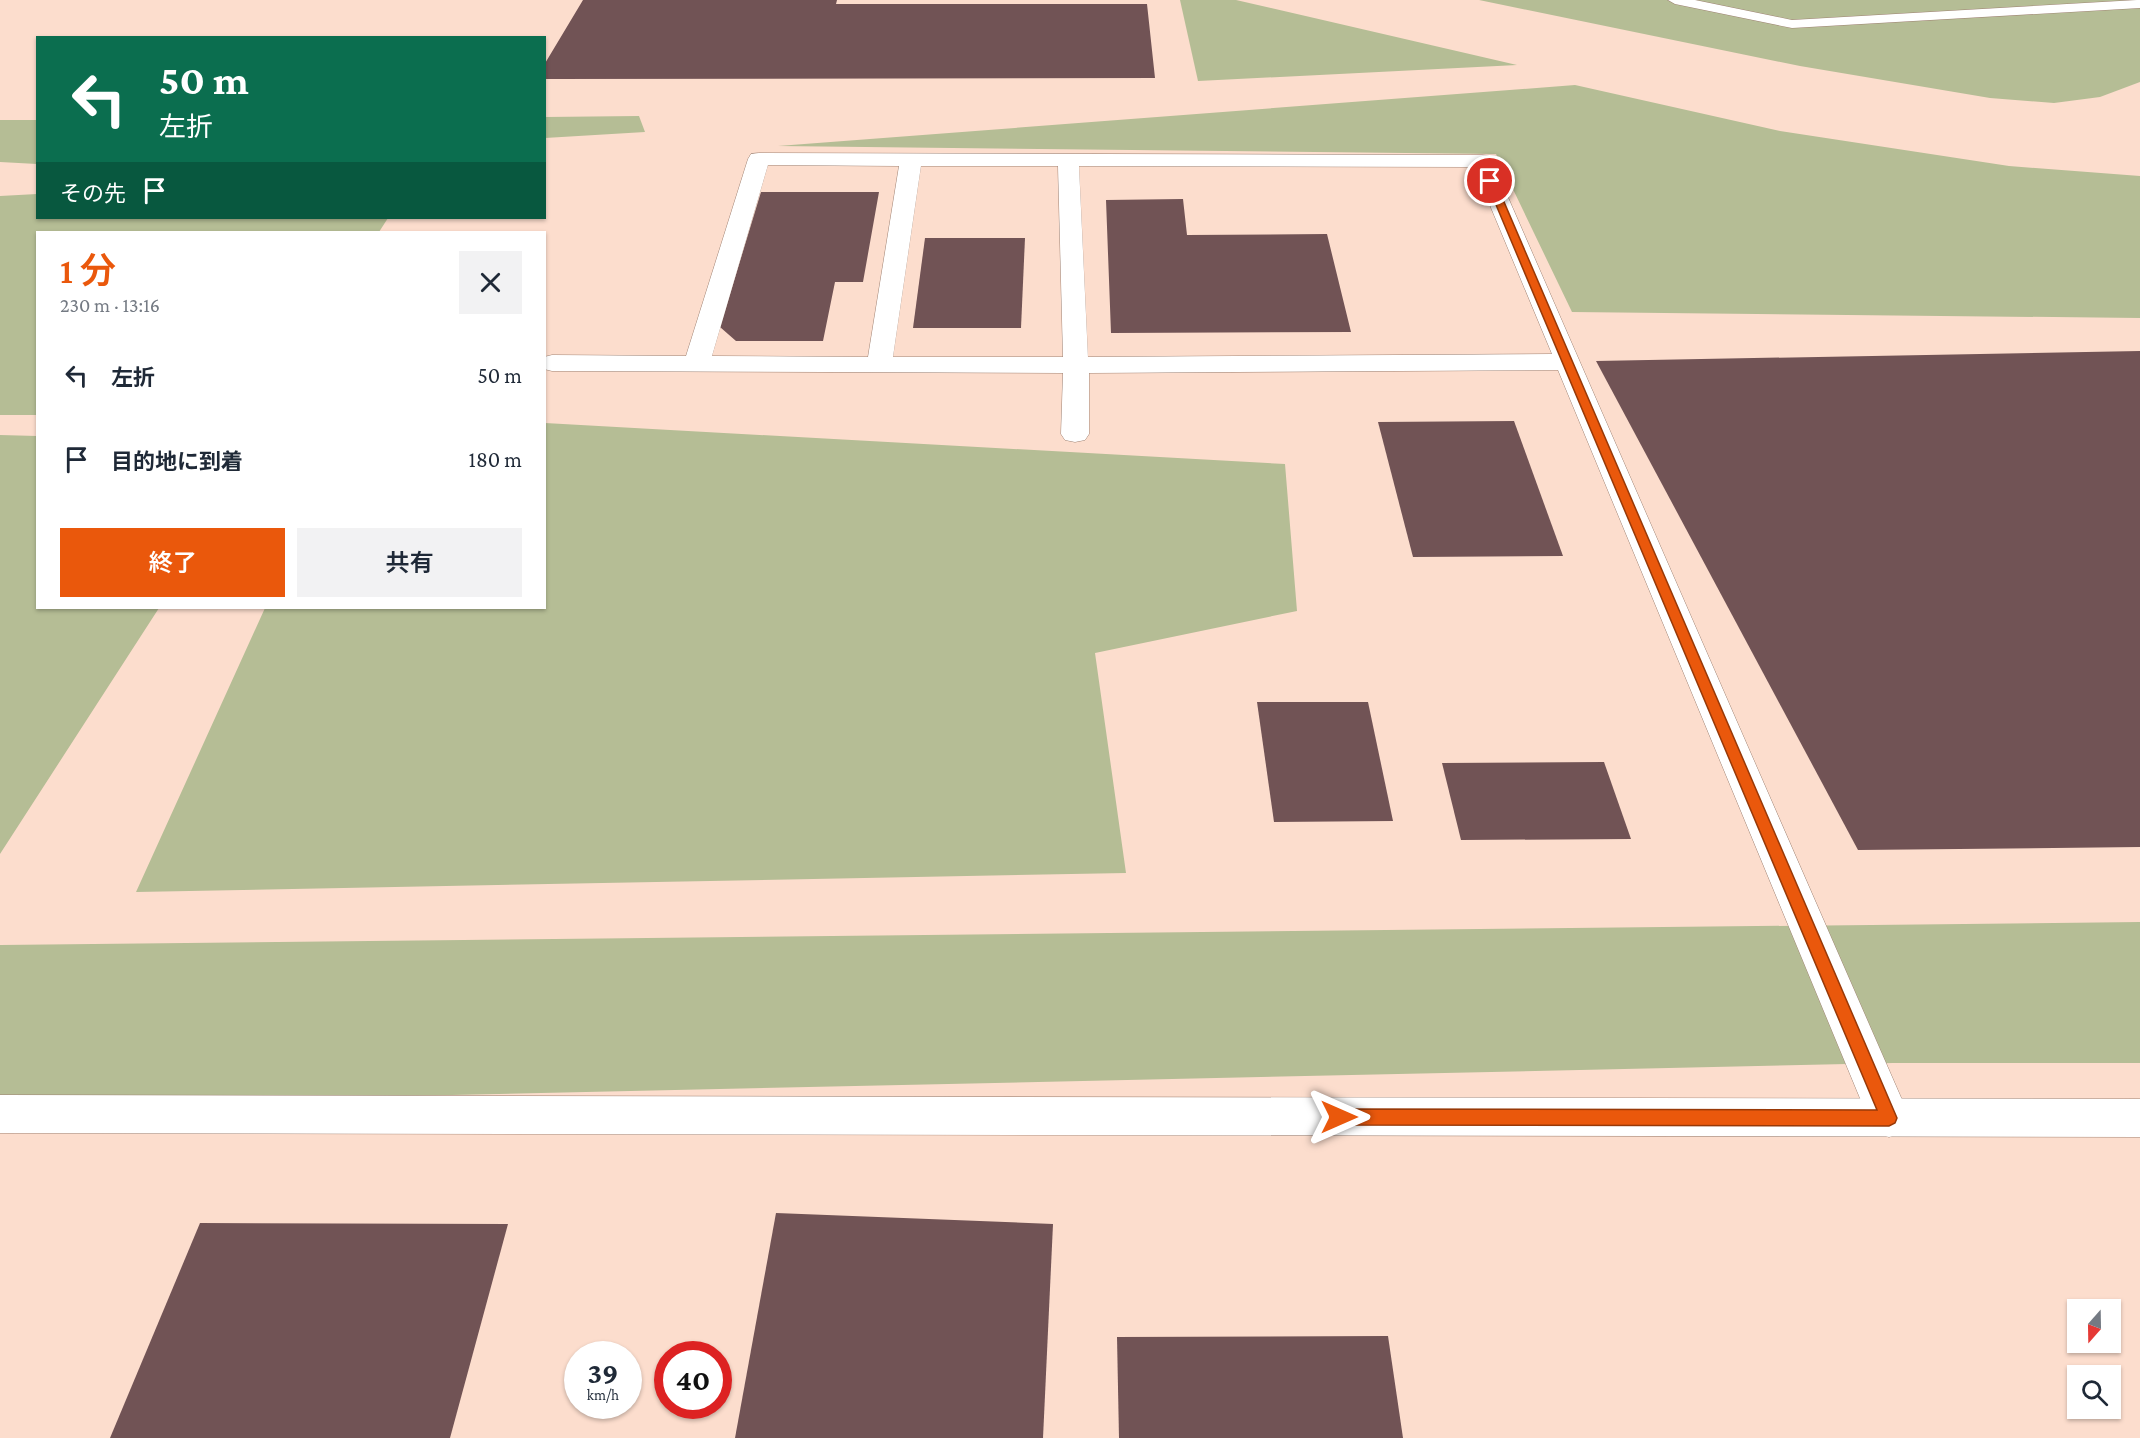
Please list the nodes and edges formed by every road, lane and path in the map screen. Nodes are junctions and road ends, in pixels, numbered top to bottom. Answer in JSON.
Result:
{"nodes":[{"id":1,"x":1675,"y":0,"type":"edge"},
{"id":2,"x":2140,"y":4,"type":"edge"},
{"id":3,"x":911,"y":160,"type":"junction"},
{"id":4,"x":1068,"y":160,"type":"junction"},
{"id":5,"x":1567,"y":362,"type":"junction"},
{"id":6,"x":552,"y":363,"type":"dead end"},
{"id":7,"x":697,"y":363,"type":"junction"},
{"id":8,"x":879,"y":365,"type":"junction"},
{"id":9,"x":1076,"y":365,"type":"junction"},
{"id":10,"x":1075,"y":434,"type":"dead end"},
{"id":11,"x":0,"y":1114,"type":"edge"},
{"id":12,"x":1889,"y":1118,"type":"junction"},
{"id":13,"x":2140,"y":1118,"type":"edge"}],
"edges":[{"from":1,"to":2,"type":"lane"},
{"from":3,"to":4,"type":"street"},
{"from":3,"to":7,"type":"street"},
{"from":3,"to":8,"type":"street"},
{"from":4,"to":5,"type":"street"},
{"from":4,"to":9,"type":"street"},
{"from":5,"to":9,"type":"street"},
{"from":5,"to":12,"type":"street"},
{"from":6,"to":7,"type":"street"},
{"from":7,"to":8,"type":"street"},
{"from":8,"to":9,"type":"street"},
{"from":9,"to":10,"type":"street"},
{"from":11,"to":12,"type":"street"},
{"from":12,"to":13,"type":"street"}]}
